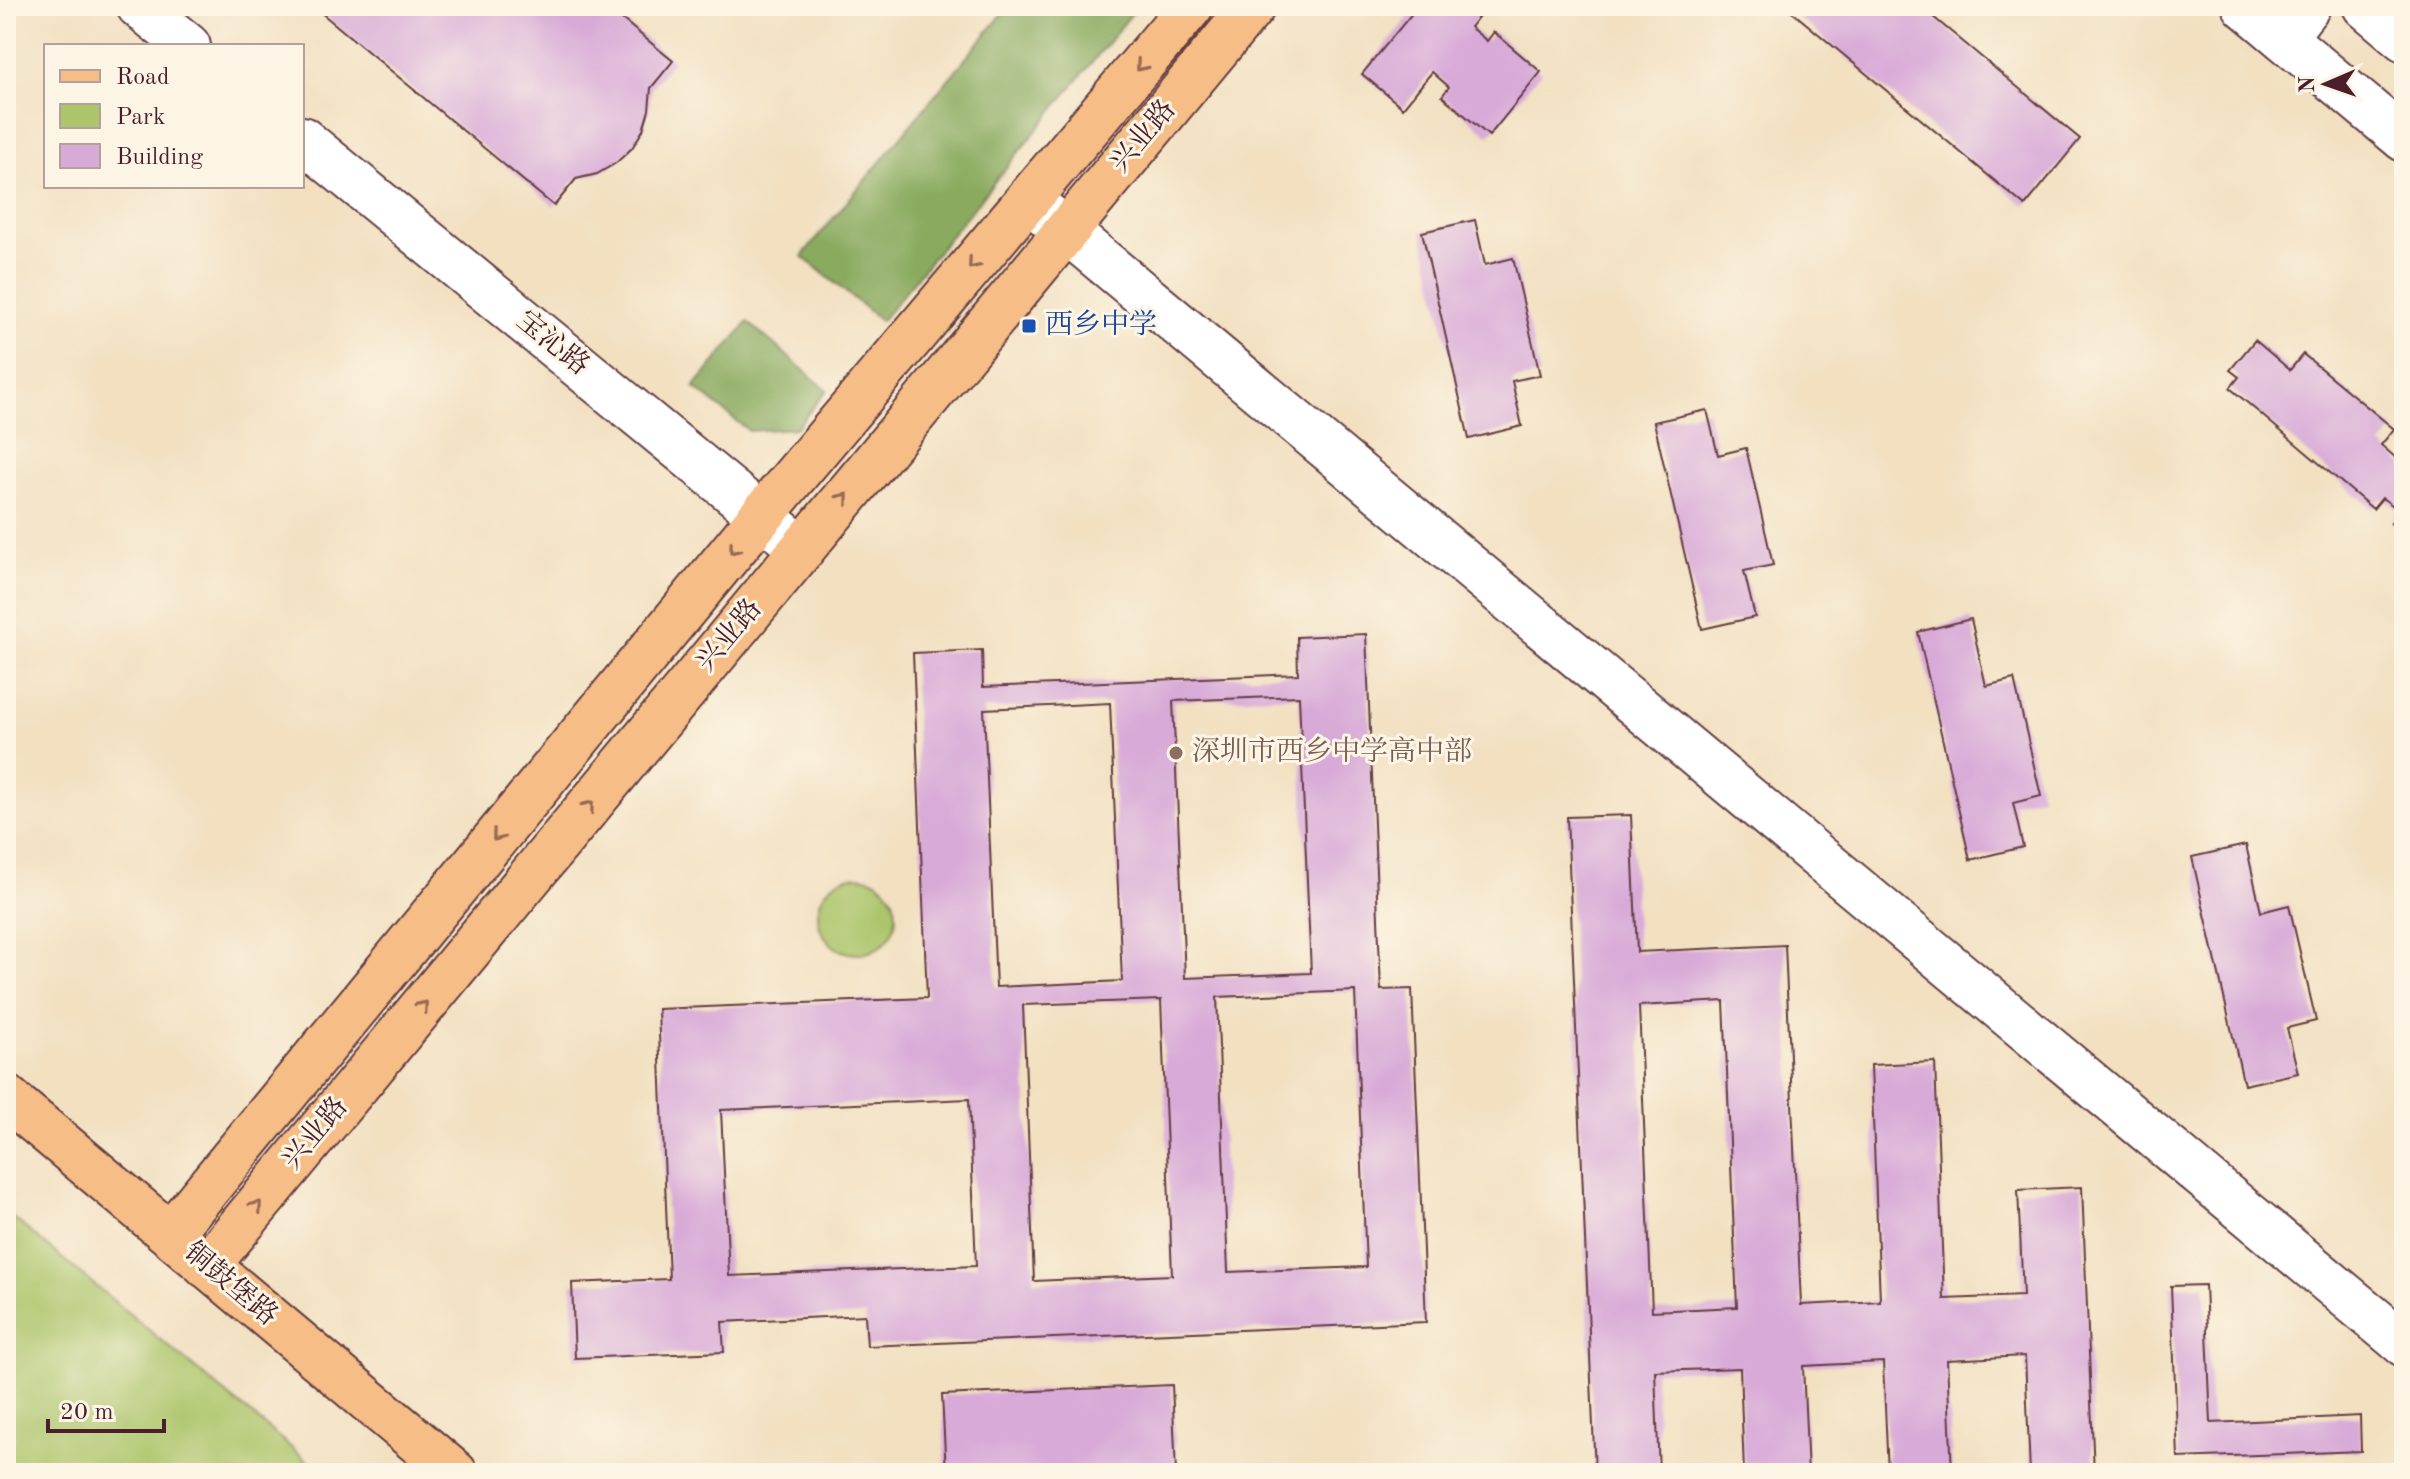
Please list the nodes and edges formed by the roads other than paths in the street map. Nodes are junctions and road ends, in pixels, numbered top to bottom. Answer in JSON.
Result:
{"nodes":[{"id":1,"x":139,"y":6,"type":"edge"},
{"id":2,"x":1191,"y":6,"type":"edge"},
{"id":3,"x":1253,"y":6,"type":"edge"},
{"id":4,"x":2245,"y":6,"type":"edge"},
{"id":5,"x":2365,"y":6,"type":"edge"},
{"id":6,"x":2295,"y":22,"type":"edge"},
{"id":7,"x":2404,"y":39,"type":"edge"},
{"id":8,"x":186,"y":44,"type":"edge"},
{"id":9,"x":2404,"y":139,"type":"edge"},
{"id":10,"x":304,"y":141,"type":"edge"},
{"id":11,"x":1028,"y":199,"type":"junction"},
{"id":12,"x":1066,"y":231,"type":"junction"},
{"id":13,"x":761,"y":516,"type":"junction"},
{"id":14,"x":802,"y":549,"type":"junction"},
{"id":15,"x":6,"y":1097,"type":"edge"},
{"id":16,"x":170,"y":1234,"type":"junction"},
{"id":17,"x":207,"y":1266,"type":"junction"},
{"id":18,"x":2404,"y":1344,"type":"edge"},
{"id":19,"x":455,"y":1473,"type":"edge"}],
"edges":[{"from":1,"to":8,"type":"street"},
{"from":2,"to":11,"type":"main road","name":"兴业路","one_way":true},
{"from":3,"to":12,"type":"main road","name":"兴业路"},
{"from":4,"to":6,"type":"street"},
{"from":5,"to":7,"type":"street"},
{"from":6,"to":9,"type":"street"},
{"from":10,"to":13,"type":"street","name":"宝沁路"},
{"from":11,"to":12,"type":"street"},
{"from":11,"to":13,"type":"main road","name":"兴业路","one_way":true},
{"from":14,"to":12,"type":"main road","name":"兴业路","one_way":true},
{"from":12,"to":18,"type":"street"},
{"from":13,"to":14,"type":"street","name":"宝沁路"},
{"from":13,"to":16,"type":"main road","name":"兴业路","one_way":true},
{"from":17,"to":14,"type":"main road","name":"兴业路","one_way":true},
{"from":15,"to":16,"type":"main road","name":"铜鼓堡路"},
{"from":16,"to":17,"type":"main road","name":"铜鼓堡路"},
{"from":17,"to":19,"type":"main road","name":"铜鼓堡路"}]}
